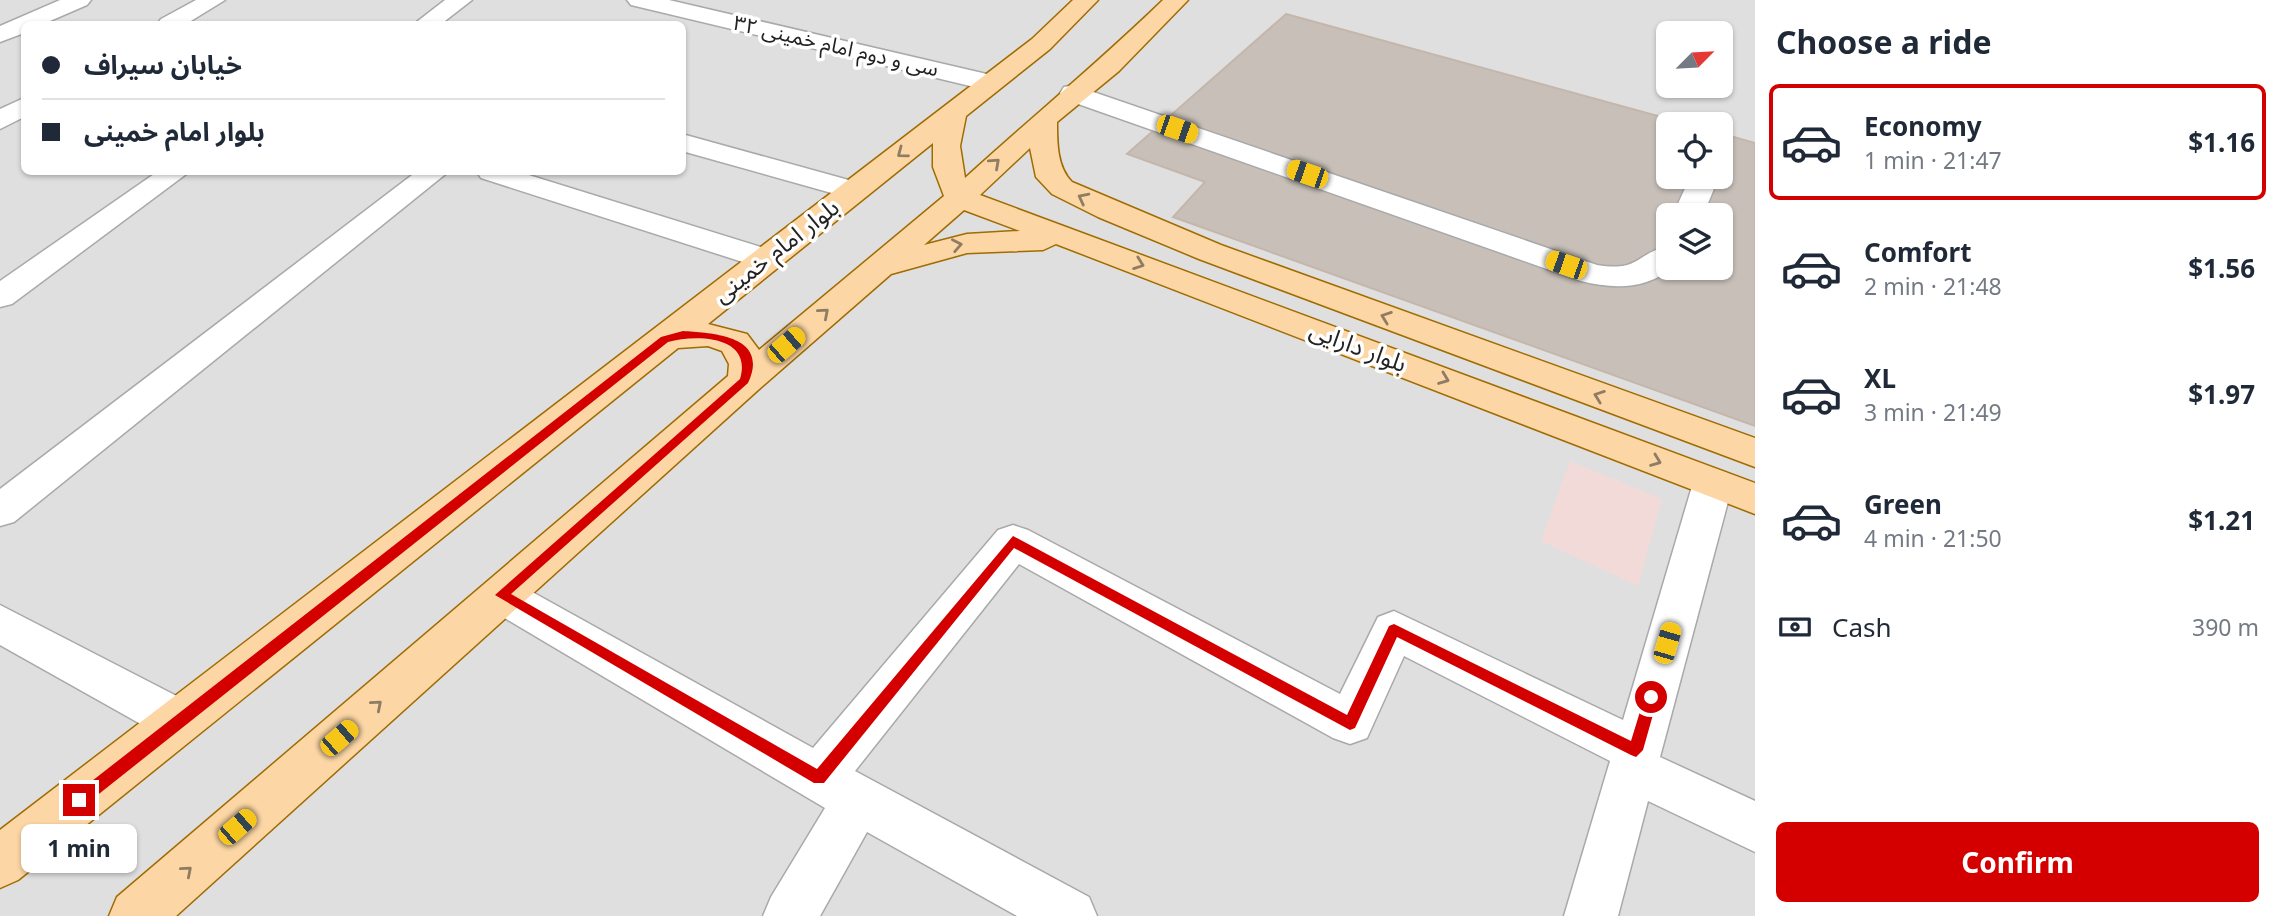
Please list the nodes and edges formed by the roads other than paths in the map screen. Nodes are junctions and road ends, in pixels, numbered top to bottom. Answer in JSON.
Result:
{"nodes":[{"id":1,"x":79,"y":0,"type":"edge"},
{"id":2,"x":213,"y":0,"type":"edge"},
{"id":3,"x":460,"y":0,"type":"edge"},
{"id":4,"x":639,"y":0,"type":"edge"},
{"id":5,"x":1176,"y":0,"type":"edge"},
{"id":6,"x":1079,"y":1,"type":"edge"},
{"id":7,"x":31,"y":21,"type":"edge"},
{"id":8,"x":174,"y":21,"type":"edge"},
{"id":9,"x":430,"y":21,"type":"edge"},
{"id":10,"x":21,"y":25,"type":"edge"},
{"id":11,"x":0,"y":35,"type":"edge"},
{"id":12,"x":1059,"y":69,"type":"junction"},
{"id":13,"x":991,"y":83,"type":"junction"},
{"id":14,"x":0,"y":87,"type":"edge"},
{"id":15,"x":21,"y":91,"type":"edge"},
{"id":16,"x":21,"y":108,"type":"edge"},
{"id":17,"x":953,"y":113,"type":"junction"},
{"id":18,"x":1044,"y":119,"type":"junction"},
{"id":19,"x":0,"y":121,"type":"edge"},
{"id":20,"x":686,"y":143,"type":"edge"},
{"id":21,"x":170,"y":175,"type":"edge"},
{"id":22,"x":430,"y":175,"type":"edge"},
{"id":23,"x":500,"y":175,"type":"edge"},
{"id":24,"x":853,"y":191,"type":"junction"},
{"id":25,"x":960,"y":198,"type":"junction"},
{"id":26,"x":1084,"y":244,"type":"junction"},
{"id":27,"x":1210,"y":252,"type":"junction"},
{"id":28,"x":766,"y":259,"type":"junction"},
{"id":29,"x":1656,"y":266,"type":"edge"},
{"id":30,"x":869,"y":274,"type":"junction"},
{"id":31,"x":1186,"y":281,"type":"junction"},
{"id":32,"x":0,"y":296,"type":"edge"},
{"id":33,"x":665,"y":340,"type":"junction"},
{"id":34,"x":745,"y":381,"type":"junction"},
{"id":35,"x":1755,"y":453,"type":"edge"},
{"id":36,"x":1713,"y":483,"type":"junction"},
{"id":37,"x":1755,"y":499,"type":"edge"},
{"id":38,"x":0,"y":511,"type":"edge"},
{"id":39,"x":501,"y":595,"type":"junction"},
{"id":40,"x":0,"y":623,"type":"edge"},
{"id":41,"x":179,"y":721,"type":"junction"},
{"id":42,"x":1633,"y":759,"type":"junction"},
{"id":43,"x":839,"y":789,"type":"junction"},
{"id":44,"x":1755,"y":827,"type":"edge"},
{"id":45,"x":0,"y":862,"type":"edge"},
{"id":46,"x":136,"y":916,"type":"edge"},
{"id":47,"x":790,"y":916,"type":"edge"},
{"id":48,"x":1070,"y":916,"type":"edge"},
{"id":49,"x":1591,"y":916,"type":"edge"}],
"edges":[{"from":1,"to":7,"type":"street"},
{"from":2,"to":8,"type":"street"},
{"from":3,"to":9,"type":"street"},
{"from":4,"to":13,"type":"street","name":"سی و دوم امام خمینی ۳۲"},
{"from":5,"to":12,"type":"main road","name":"بلوار امام خمینی"},
{"from":6,"to":12,"type":"main road","name":"بلوار امام خمینی"},
{"from":10,"to":11,"type":"street"},
{"from":12,"to":13,"type":"main road","name":"بلوار امام خمینی"},
{"from":12,"to":18,"type":"main road","name":"بلوار امام خمینی"},
{"from":12,"to":29,"type":"street"},
{"from":13,"to":17,"type":"main road","name":"بلوار امام خمینی"},
{"from":14,"to":15,"type":"street"},
{"from":16,"to":19,"type":"street"},
{"from":17,"to":24,"type":"main road","name":"بلوار امام خمینی","one_way":true},
{"from":17,"to":25,"type":"main road"},
{"from":25,"to":18,"type":"main road","name":"بلوار امام خمینی","one_way":true},
{"from":27,"to":18,"type":"main road","name":"بلوار دارایی","one_way":true},
{"from":20,"to":24,"type":"street"},
{"from":21,"to":32,"type":"street"},
{"from":22,"to":38,"type":"street"},
{"from":23,"to":28,"type":"street"},
{"from":24,"to":28,"type":"main road","name":"بلوار امام خمینی"},
{"from":25,"to":26,"type":"main road","name":"بلوار دارایی"},
{"from":25,"to":30,"type":"main road","name":"بلوار امام خمینی"},
{"from":30,"to":26,"type":"main road","one_way":true},
{"from":26,"to":31,"type":"main road","name":"بلوار دارایی","one_way":true},
{"from":27,"to":31,"type":"main road"},
{"from":35,"to":27,"type":"main road","name":"بلوار دارایی","one_way":true},
{"from":28,"to":33,"type":"main road","name":"بلوار امام خمینی"},
{"from":34,"to":30,"type":"main road","name":"بلوار امام خمینی","one_way":true},
{"from":31,"to":36,"type":"main road","name":"بلوار دارایی","one_way":true},
{"from":33,"to":34,"type":"main road"},
{"from":33,"to":41,"type":"main road","name":"بلوار امام خمینی"},
{"from":34,"to":39,"type":"main road","name":"بلوار امام خمینی"},
{"from":36,"to":37,"type":"main road","name":"بلوار دارایی"},
{"from":36,"to":42,"type":"street"},
{"from":39,"to":43,"type":"street"},
{"from":46,"to":39,"type":"main road","name":"بلوار امام خمینی","one_way":true},
{"from":40,"to":41,"type":"street"},
{"from":41,"to":45,"type":"main road","name":"بلوار امام خمینی"},
{"from":42,"to":43,"type":"street"},
{"from":42,"to":44,"type":"street"},
{"from":42,"to":49,"type":"street"},
{"from":43,"to":47,"type":"street"},
{"from":43,"to":48,"type":"street"}]}
